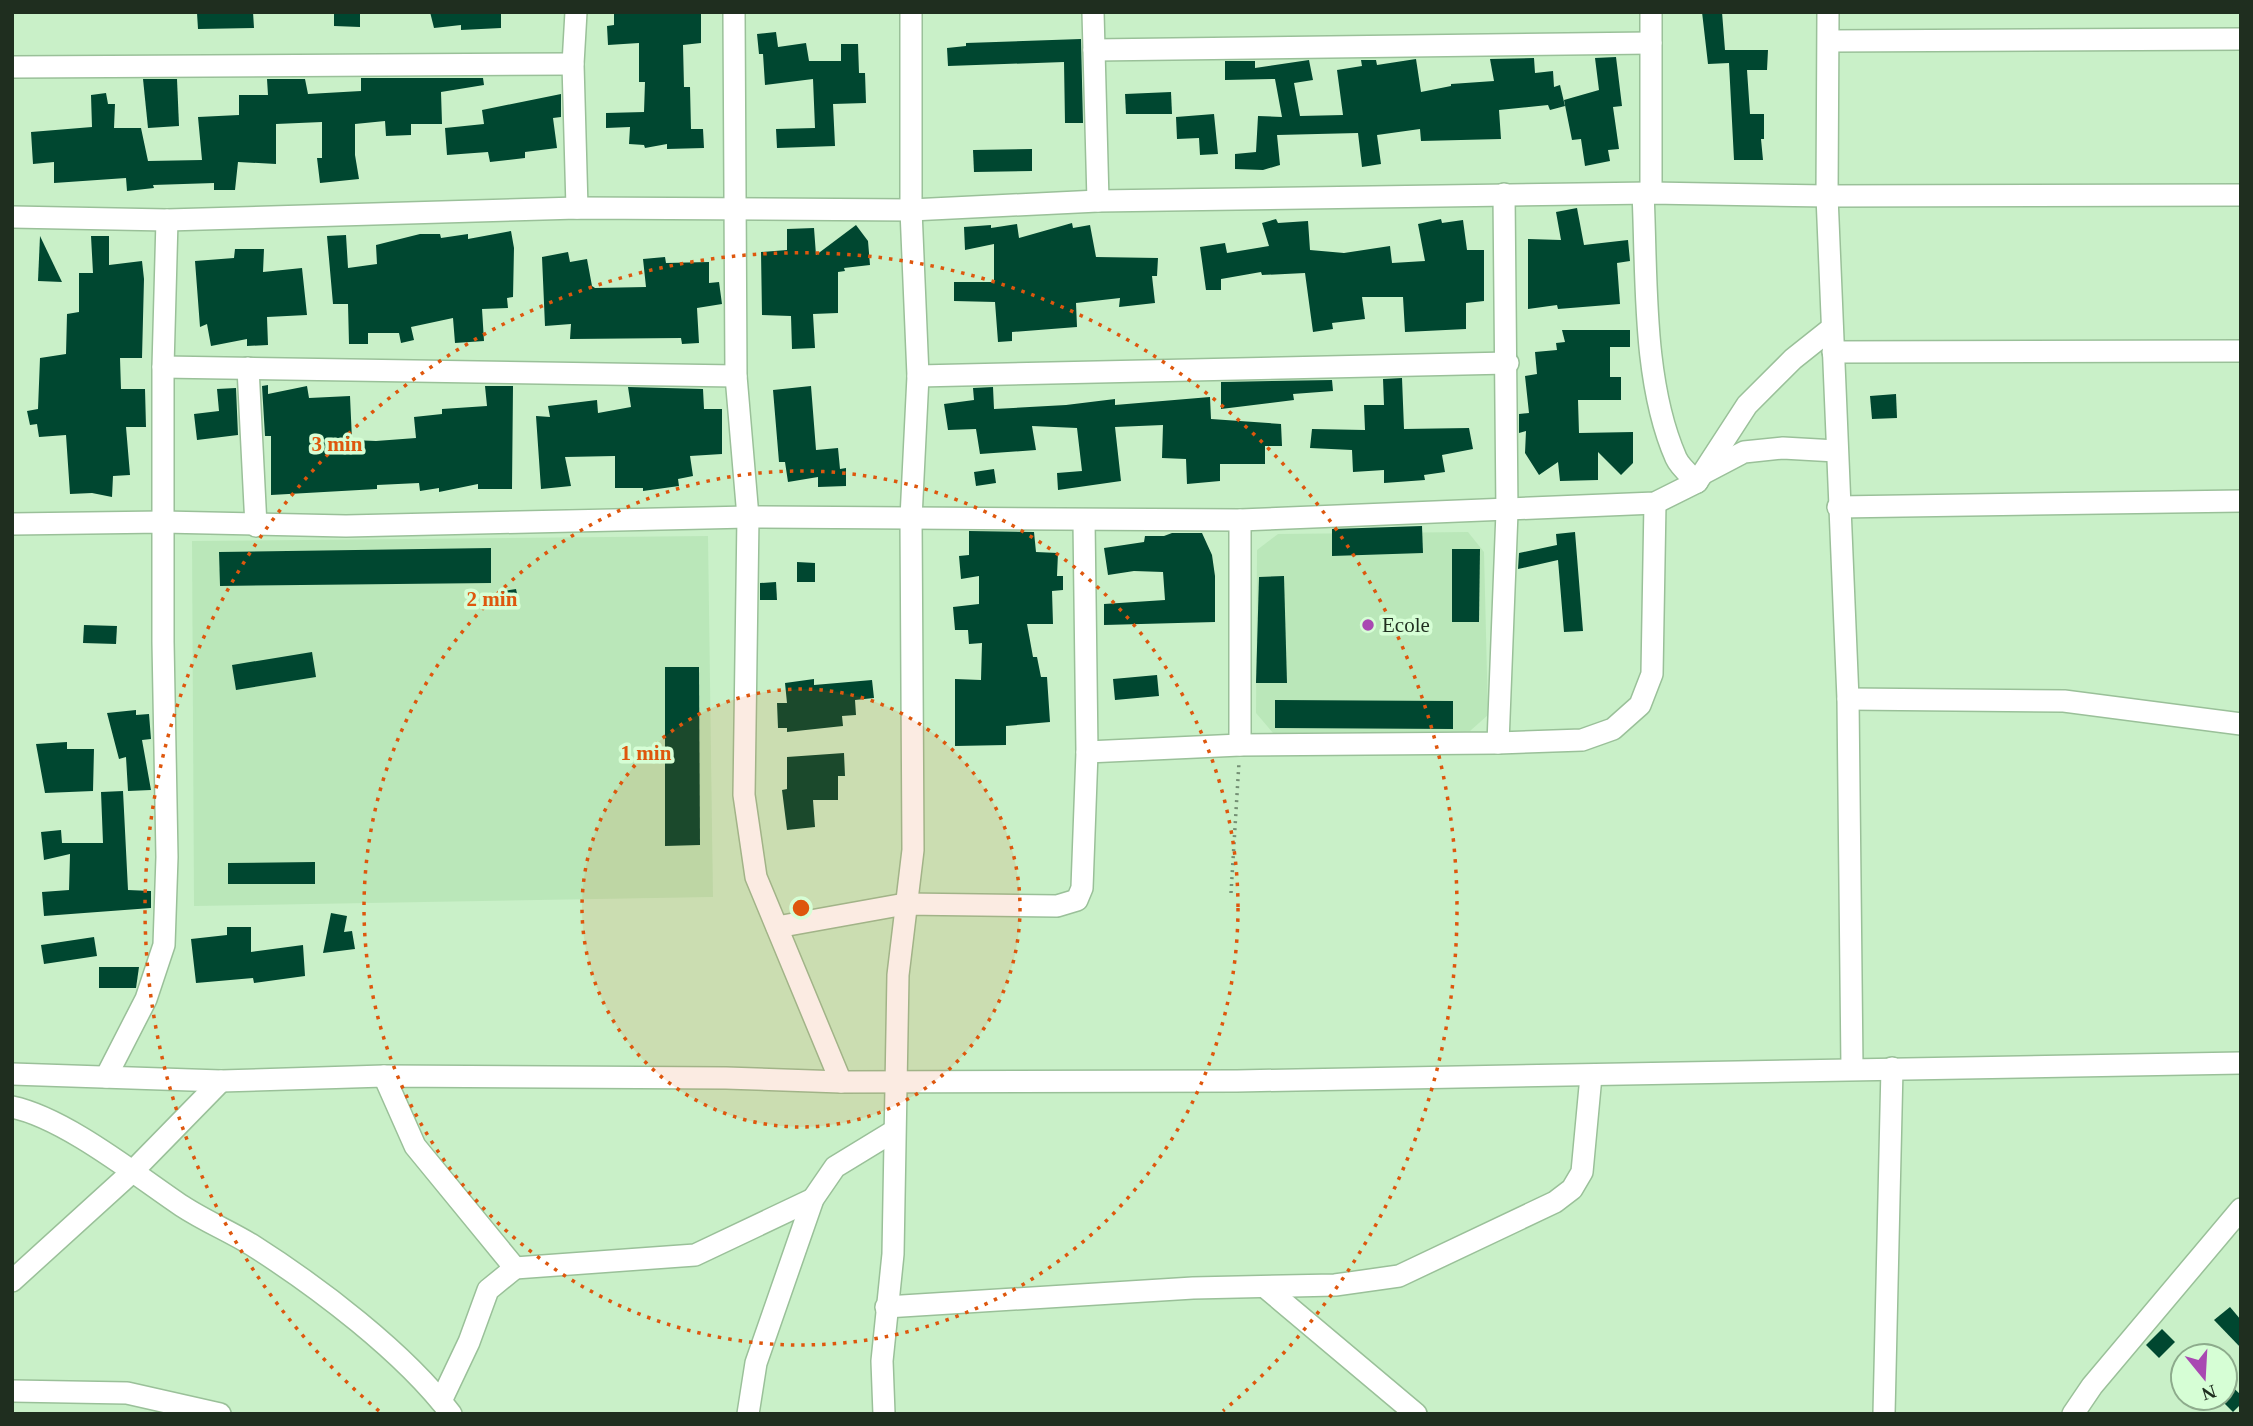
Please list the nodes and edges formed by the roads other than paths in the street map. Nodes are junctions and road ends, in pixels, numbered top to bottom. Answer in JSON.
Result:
{"nodes":[{"id":1,"x":576,"y":12,"type":"edge"},
{"id":2,"x":734,"y":12,"type":"edge"},
{"id":3,"x":911,"y":12,"type":"edge"},
{"id":4,"x":1093,"y":12,"type":"edge"},
{"id":5,"x":1651,"y":12,"type":"edge"},
{"id":6,"x":1828,"y":12,"type":"edge"},
{"id":7,"x":2241,"y":39,"type":"edge"},
{"id":8,"x":1829,"y":40,"type":"junction"},
{"id":9,"x":1651,"y":43,"type":"junction"},
{"id":10,"x":1094,"y":50,"type":"junction"},
{"id":11,"x":573,"y":64,"type":"junction"},
{"id":12,"x":12,"y":67,"type":"edge"},
{"id":13,"x":1647,"y":193,"type":"junction"},
{"id":14,"x":1504,"y":194,"type":"junction"},
{"id":15,"x":2241,"y":195,"type":"edge"},
{"id":16,"x":1827,"y":196,"type":"junction"},
{"id":17,"x":1098,"y":201,"type":"junction"},
{"id":18,"x":577,"y":208,"type":"junction"},
{"id":19,"x":734,"y":208,"type":"junction"},
{"id":20,"x":911,"y":210,"type":"junction"},
{"id":21,"x":12,"y":217,"type":"edge"},
{"id":22,"x":167,"y":220,"type":"junction"},
{"id":23,"x":1832,"y":328,"type":"junction"},
{"id":24,"x":2241,"y":351,"type":"edge"},
{"id":25,"x":1833,"y":352,"type":"junction"},
{"id":26,"x":1508,"y":363,"type":"junction"},
{"id":27,"x":163,"y":367,"type":"junction"},
{"id":28,"x":248,"y":369,"type":"junction"},
{"id":29,"x":736,"y":376,"type":"junction"},
{"id":30,"x":918,"y":376,"type":"junction"},
{"id":31,"x":1836,"y":451,"type":"junction"},
{"id":32,"x":1700,"y":477,"type":"junction"},
{"id":33,"x":2241,"y":501,"type":"edge"},
{"id":34,"x":1655,"y":503,"type":"junction"},
{"id":35,"x":1838,"y":508,"type":"junction"},
{"id":36,"x":1507,"y":512,"type":"junction"},
{"id":37,"x":748,"y":517,"type":"junction"},
{"id":38,"x":911,"y":518,"type":"junction"},
{"id":39,"x":1240,"y":520,"type":"junction"},
{"id":40,"x":1084,"y":521,"type":"junction"},
{"id":41,"x":163,"y":522,"type":"junction"},
{"id":42,"x":12,"y":524,"type":"edge"},
{"id":43,"x":256,"y":526,"type":"junction"},
{"id":44,"x":1847,"y":699,"type":"junction"},
{"id":45,"x":2241,"y":724,"type":"edge"},
{"id":46,"x":1498,"y":743,"type":"junction"},
{"id":47,"x":1240,"y":745,"type":"junction"},
{"id":48,"x":1087,"y":752,"type":"junction"},
{"id":49,"x":905,"y":904,"type":"junction"},
{"id":50,"x":778,"y":927,"type":"junction"},
{"id":51,"x":2241,"y":1063,"type":"edge"},
{"id":52,"x":1853,"y":1068,"type":"junction"},
{"id":53,"x":1892,"y":1068,"type":"junction"},
{"id":54,"x":12,"y":1074,"type":"edge"},
{"id":55,"x":384,"y":1076,"type":"junction"},
{"id":56,"x":1591,"y":1076,"type":"junction"},
{"id":57,"x":106,"y":1077,"type":"junction"},
{"id":58,"x":221,"y":1082,"type":"junction"},
{"id":59,"x":841,"y":1082,"type":"junction"},
{"id":60,"x":894,"y":1082,"type":"junction"},
{"id":61,"x":12,"y":1107,"type":"edge"},
{"id":62,"x":894,"y":1131,"type":"junction"},
{"id":63,"x":132,"y":1172,"type":"junction"},
{"id":64,"x":813,"y":1199,"type":"junction"},
{"id":65,"x":2241,"y":1209,"type":"edge"},
{"id":66,"x":515,"y":1268,"type":"junction"},
{"id":67,"x":12,"y":1282,"type":"edge"},
{"id":68,"x":1265,"y":1287,"type":"junction"},
{"id":69,"x":886,"y":1307,"type":"junction"},
{"id":70,"x":12,"y":1391,"type":"edge"},
{"id":71,"x":446,"y":1407,"type":"edge"},
{"id":72,"x":220,"y":1414,"type":"edge"},
{"id":73,"x":748,"y":1414,"type":"edge"},
{"id":74,"x":884,"y":1414,"type":"edge"},
{"id":75,"x":1416,"y":1414,"type":"edge"},
{"id":76,"x":1884,"y":1414,"type":"edge"},
{"id":77,"x":2073,"y":1414,"type":"edge"}],
"edges":[{"from":1,"to":11,"type":"street"},
{"from":2,"to":19,"type":"street"},
{"from":3,"to":20,"type":"street"},
{"from":4,"to":10,"type":"street"},
{"from":5,"to":9,"type":"street"},
{"from":6,"to":8,"type":"street"},
{"from":7,"to":8,"type":"street"},
{"from":8,"to":16,"type":"street"},
{"from":9,"to":10,"type":"street"},
{"from":9,"to":13,"type":"street"},
{"from":10,"to":17,"type":"street"},
{"from":11,"to":12,"type":"street"},
{"from":11,"to":18,"type":"street"},
{"from":13,"to":14,"type":"street"},
{"from":13,"to":16,"type":"street"},
{"from":13,"to":32,"type":"street"},
{"from":14,"to":17,"type":"street"},
{"from":14,"to":26,"type":"street"},
{"from":15,"to":16,"type":"street"},
{"from":16,"to":23,"type":"street"},
{"from":17,"to":20,"type":"street"},
{"from":18,"to":19,"type":"street"},
{"from":18,"to":22,"type":"street"},
{"from":19,"to":20,"type":"street"},
{"from":19,"to":29,"type":"street"},
{"from":20,"to":30,"type":"street"},
{"from":21,"to":22,"type":"street"},
{"from":22,"to":27,"type":"street"},
{"from":23,"to":25,"type":"street"},
{"from":23,"to":32,"type":"street"},
{"from":24,"to":25,"type":"street"},
{"from":25,"to":31,"type":"street"},
{"from":26,"to":30,"type":"street"},
{"from":26,"to":36,"type":"street"},
{"from":27,"to":28,"type":"street"},
{"from":27,"to":41,"type":"street"},
{"from":28,"to":29,"type":"street"},
{"from":28,"to":43,"type":"street"},
{"from":29,"to":37,"type":"street"},
{"from":30,"to":38,"type":"street"},
{"from":31,"to":32,"type":"street"},
{"from":31,"to":35,"type":"street"},
{"from":32,"to":34,"type":"street"},
{"from":33,"to":35,"type":"street"},
{"from":34,"to":36,"type":"street"},
{"from":34,"to":46,"type":"street"},
{"from":35,"to":44,"type":"street"},
{"from":36,"to":39,"type":"street"},
{"from":36,"to":46,"type":"street"},
{"from":37,"to":38,"type":"street"},
{"from":37,"to":43,"type":"street"},
{"from":37,"to":50,"type":"street"},
{"from":38,"to":40,"type":"street"},
{"from":38,"to":49,"type":"street"},
{"from":39,"to":40,"type":"street"},
{"from":39,"to":47,"type":"street"},
{"from":40,"to":48,"type":"street"},
{"from":41,"to":42,"type":"street"},
{"from":41,"to":43,"type":"street"},
{"from":41,"to":57,"type":"street"},
{"from":44,"to":45,"type":"street"},
{"from":44,"to":52,"type":"street"},
{"from":46,"to":47,"type":"street"},
{"from":47,"to":48,"type":"street"},
{"from":48,"to":49,"type":"street"},
{"from":49,"to":50,"type":"street"},
{"from":49,"to":60,"type":"street"},
{"from":50,"to":59,"type":"street"},
{"from":51,"to":53,"type":"street"},
{"from":52,"to":53,"type":"street"},
{"from":52,"to":56,"type":"street"},
{"from":53,"to":76,"type":"street"},
{"from":54,"to":57,"type":"street"},
{"from":55,"to":58,"type":"street"},
{"from":55,"to":59,"type":"street"},
{"from":55,"to":66,"type":"street"},
{"from":56,"to":60,"type":"street"},
{"from":56,"to":68,"type":"street"},
{"from":57,"to":58,"type":"street"},
{"from":58,"to":63,"type":"street"},
{"from":59,"to":60,"type":"street"},
{"from":60,"to":62,"type":"street"},
{"from":61,"to":63,"type":"street"},
{"from":62,"to":64,"type":"street"},
{"from":62,"to":69,"type":"street"},
{"from":63,"to":67,"type":"street"},
{"from":63,"to":71,"type":"street"},
{"from":64,"to":66,"type":"street"},
{"from":64,"to":73,"type":"street"},
{"from":65,"to":77,"type":"street"},
{"from":66,"to":71,"type":"street"},
{"from":68,"to":69,"type":"street"},
{"from":68,"to":75,"type":"street"},
{"from":69,"to":74,"type":"street"},
{"from":70,"to":72,"type":"street"}]}
